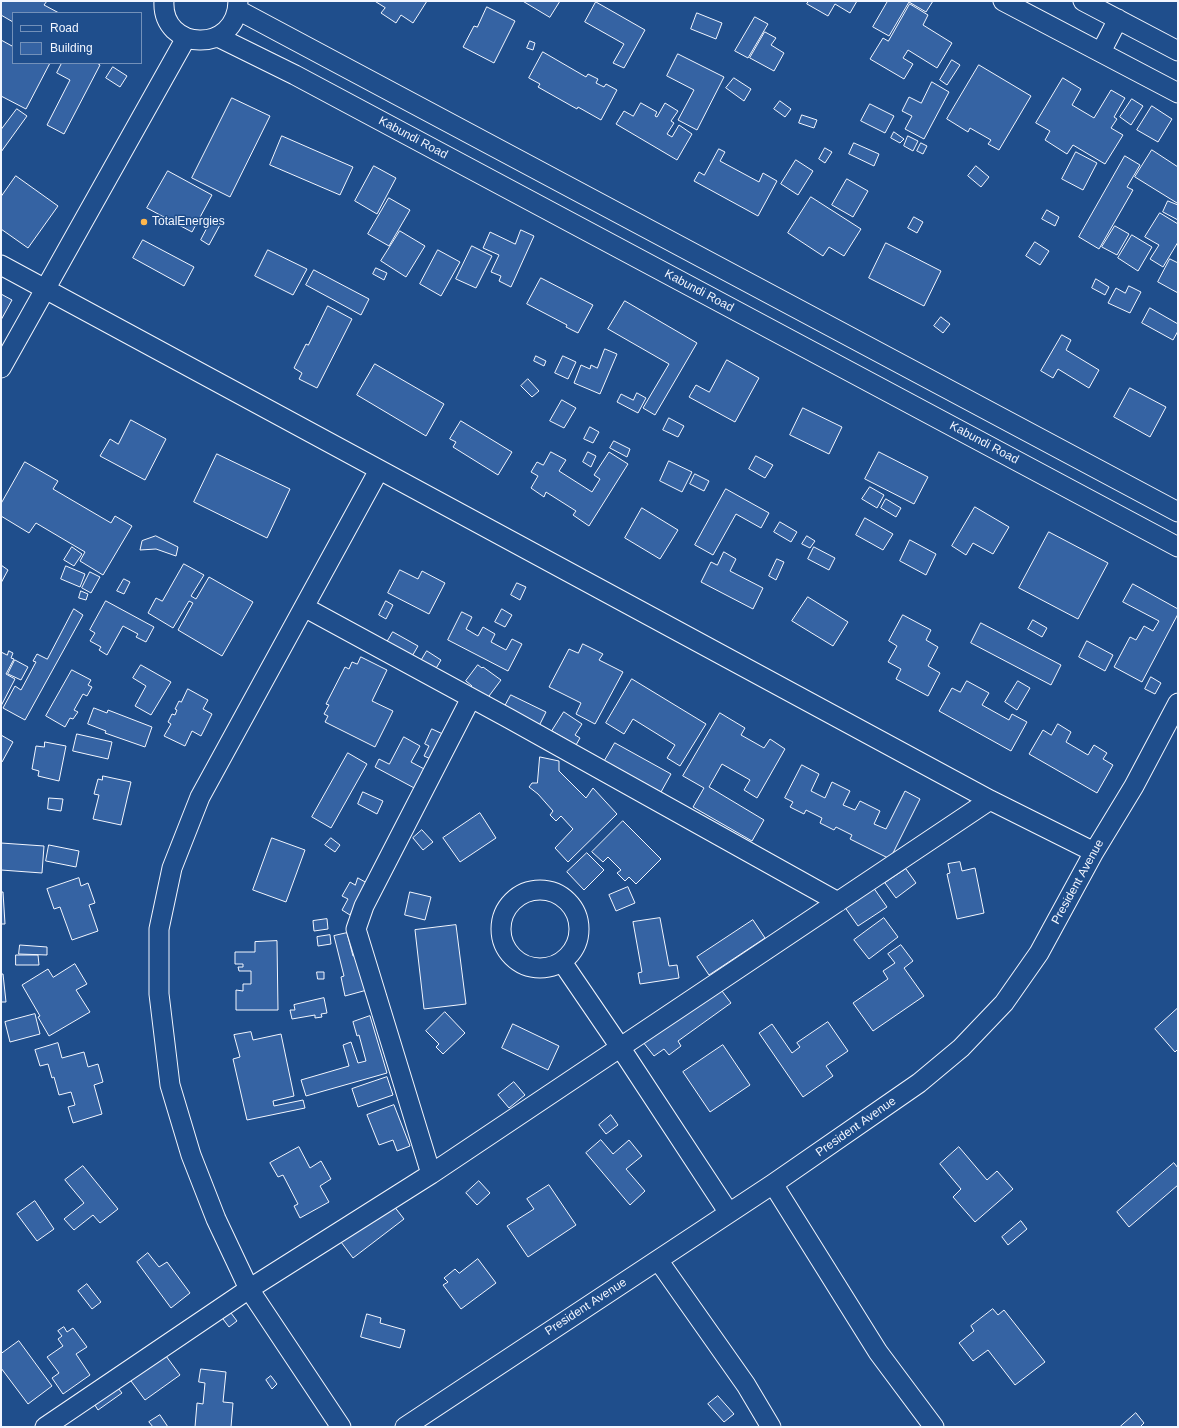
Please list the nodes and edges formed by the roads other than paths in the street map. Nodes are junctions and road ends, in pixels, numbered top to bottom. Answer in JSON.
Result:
{"nodes":[{"id":1,"x":1083,"y":1,"type":"edge"},
{"id":2,"x":1007,"y":2,"type":"edge"},
{"id":3,"x":162,"y":3,"type":"edge"},
{"id":4,"x":238,"y":5,"type":"edge"},
{"id":5,"x":1118,"y":19,"type":"junction"},
{"id":6,"x":218,"y":37,"type":"junction"},
{"id":7,"x":186,"y":38,"type":"junction"},
{"id":8,"x":309,"y":47,"type":"junction"},
{"id":9,"x":1178,"y":51,"type":"edge"},
{"id":10,"x":1101,"y":52,"type":"junction"},
{"id":11,"x":295,"y":75,"type":"junction"},
{"id":12,"x":1178,"y":93,"type":"edge"},
{"id":13,"x":411,"y":102,"type":"junction"},
{"id":14,"x":397,"y":130,"type":"junction"},
{"id":15,"x":490,"y":144,"type":"junction"},
{"id":16,"x":476,"y":172,"type":"junction"},
{"id":17,"x":567,"y":185,"type":"junction"},
{"id":18,"x":553,"y":213,"type":"junction"},
{"id":19,"x":643,"y":226,"type":"junction"},
{"id":20,"x":629,"y":253,"type":"junction"},
{"id":21,"x":1,"y":265,"type":"edge"},
{"id":22,"x":725,"y":270,"type":"junction"},
{"id":23,"x":45,"y":290,"type":"junction"},
{"id":24,"x":711,"y":297,"type":"junction"},
{"id":25,"x":797,"y":308,"type":"junction"},
{"id":26,"x":783,"y":336,"type":"junction"},
{"id":27,"x":877,"y":351,"type":"junction"},
{"id":28,"x":1,"y":368,"type":"edge"},
{"id":29,"x":864,"y":378,"type":"junction"},
{"id":30,"x":952,"y":392,"type":"junction"},
{"id":31,"x":939,"y":419,"type":"junction"},
{"id":32,"x":1030,"y":433,"type":"junction"},
{"id":33,"x":1017,"y":460,"type":"junction"},
{"id":34,"x":379,"y":470,"type":"junction"},
{"id":35,"x":1129,"y":486,"type":"junction"},
{"id":36,"x":1178,"y":512,"type":"edge"},
{"id":37,"x":1115,"y":513,"type":"junction"},
{"id":38,"x":1178,"y":547,"type":"edge"},
{"id":39,"x":304,"y":607,"type":"junction"},
{"id":40,"x":471,"y":698,"type":"junction"},
{"id":41,"x":1178,"y":703,"type":"edge"},
{"id":42,"x":990,"y":800,"type":"junction"},
{"id":43,"x":1094,"y":852,"type":"junction"},
{"id":44,"x":838,"y":902,"type":"junction"},
{"id":45,"x":562,"y":962,"type":"junction"},
{"id":46,"x":620,"y":1047,"type":"junction"},
{"id":47,"x":431,"y":1174,"type":"junction"},
{"id":48,"x":773,"y":1184,"type":"junction"},
{"id":49,"x":729,"y":1214,"type":"junction"},
{"id":50,"x":658,"y":1260,"type":"junction"},
{"id":51,"x":249,"y":1289,"type":"junction"},
{"id":52,"x":45,"y":1427,"type":"edge"},
{"id":53,"x":341,"y":1427,"type":"edge"},
{"id":54,"x":405,"y":1427,"type":"edge"},
{"id":55,"x":771,"y":1427,"type":"edge"},
{"id":56,"x":934,"y":1427,"type":"edge"}],
"edges":[{"from":1,"to":5,"type":"street"},
{"from":2,"to":10,"type":"street"},
{"from":3,"to":7,"type":"street"},
{"from":4,"to":6,"type":"street"},
{"from":4,"to":8,"type":"street"},
{"from":5,"to":9,"type":"street"},
{"from":5,"to":10,"type":"street"},
{"from":6,"to":7,"type":"street"},
{"from":6,"to":11,"type":"street","name":"Kabundi Road"},
{"from":7,"to":23,"type":"street"},
{"from":8,"to":11,"type":"street"},
{"from":8,"to":13,"type":"street"},
{"from":10,"to":12,"type":"street"},
{"from":11,"to":14,"type":"street","name":"Kabundi Road"},
{"from":13,"to":14,"type":"street"},
{"from":13,"to":15,"type":"street"},
{"from":14,"to":16,"type":"street","name":"Kabundi Road"},
{"from":15,"to":16,"type":"street"},
{"from":15,"to":17,"type":"street"},
{"from":16,"to":18,"type":"street","name":"Kabundi Road"},
{"from":17,"to":18,"type":"street"},
{"from":17,"to":19,"type":"street"},
{"from":18,"to":20,"type":"street","name":"Kabundi Road"},
{"from":19,"to":20,"type":"street"},
{"from":19,"to":22,"type":"street"},
{"from":20,"to":24,"type":"street","name":"Kabundi Road"},
{"from":21,"to":23,"type":"street"},
{"from":22,"to":24,"type":"street"},
{"from":22,"to":25,"type":"street"},
{"from":23,"to":28,"type":"street"},
{"from":23,"to":34,"type":"street"},
{"from":24,"to":26,"type":"street","name":"Kabundi Road"},
{"from":25,"to":26,"type":"street"},
{"from":25,"to":27,"type":"street"},
{"from":26,"to":29,"type":"street","name":"Kabundi Road"},
{"from":27,"to":29,"type":"street"},
{"from":27,"to":30,"type":"street"},
{"from":29,"to":31,"type":"street","name":"Kabundi Road"},
{"from":30,"to":31,"type":"street"},
{"from":30,"to":32,"type":"street"},
{"from":31,"to":33,"type":"street","name":"Kabundi Road"},
{"from":32,"to":33,"type":"street"},
{"from":32,"to":35,"type":"street"},
{"from":33,"to":37,"type":"street","name":"Kabundi Road"},
{"from":34,"to":39,"type":"street"},
{"from":34,"to":42,"type":"street"},
{"from":35,"to":36,"type":"street"},
{"from":35,"to":37,"type":"street"},
{"from":37,"to":38,"type":"street","name":"Kabundi Road"},
{"from":39,"to":40,"type":"street"},
{"from":39,"to":51,"type":"street"},
{"from":40,"to":44,"type":"street"},
{"from":40,"to":47,"type":"street"},
{"from":41,"to":43,"type":"street","name":"President Avenue"},
{"from":42,"to":43,"type":"street"},
{"from":42,"to":44,"type":"street"},
{"from":43,"to":48,"type":"street","name":"President Avenue"},
{"from":44,"to":46,"type":"street"},
{"from":45,"to":45,"type":"street"},
{"from":45,"to":46,"type":"street"},
{"from":46,"to":47,"type":"street"},
{"from":46,"to":49,"type":"street"},
{"from":47,"to":51,"type":"street"},
{"from":48,"to":49,"type":"street","name":"President Avenue"},
{"from":48,"to":56,"type":"street"},
{"from":49,"to":50,"type":"street","name":"President Avenue"},
{"from":50,"to":54,"type":"street","name":"President Avenue"},
{"from":50,"to":55,"type":"street"},
{"from":51,"to":52,"type":"street"},
{"from":51,"to":53,"type":"street"}]}
